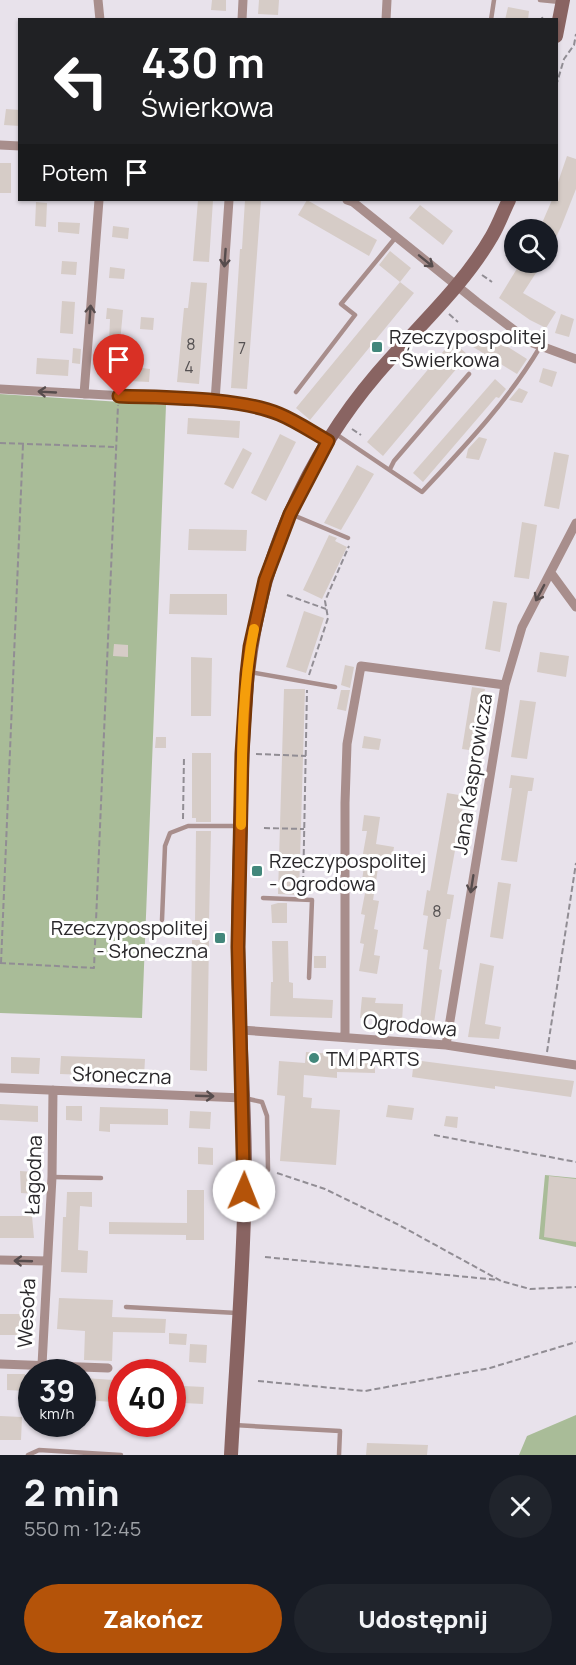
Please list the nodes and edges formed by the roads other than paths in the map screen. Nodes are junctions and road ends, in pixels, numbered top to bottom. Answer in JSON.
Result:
{"nodes":[{"id":1,"x":98,"y":0,"type":"edge"},
{"id":2,"x":243,"y":0,"type":"edge"},
{"id":3,"x":387,"y":0,"type":"edge"},
{"id":4,"x":494,"y":0,"type":"edge"},
{"id":5,"x":540,"y":0,"type":"edge"},
{"id":6,"x":563,"y":1,"type":"edge"},
{"id":7,"x":100,"y":18,"type":"edge"},
{"id":8,"x":242,"y":18,"type":"edge"},
{"id":9,"x":386,"y":18,"type":"edge"},
{"id":10,"x":490,"y":18,"type":"edge"},
{"id":11,"x":558,"y":26,"type":"edge"},
{"id":12,"x":0,"y":145,"type":"edge"},
{"id":13,"x":18,"y":146,"type":"edge"},
{"id":14,"x":99,"y":201,"type":"edge"},
{"id":15,"x":229,"y":201,"type":"edge"},
{"id":16,"x":353,"y":201,"type":"edge"},
{"id":17,"x":509,"y":201,"type":"edge"},
{"id":18,"x":396,"y":237,"type":"junction"},
{"id":19,"x":457,"y":285,"type":"junction"},
{"id":20,"x":541,"y":346,"type":"junction"},
{"id":21,"x":576,"y":358,"type":"edge"},
{"id":22,"x":469,"y":374,"type":"dead end"},
{"id":23,"x":0,"y":389,"type":"edge"},
{"id":24,"x":296,"y":392,"type":"dead end"},
{"id":25,"x":84,"y":394,"type":"junction"},
{"id":26,"x":215,"y":401,"type":"junction"},
{"id":27,"x":331,"y":437,"type":"junction"},
{"id":28,"x":390,"y":469,"type":"junction"},
{"id":29,"x":290,"y":514,"type":"junction"},
{"id":30,"x":576,"y":523,"type":"edge"},
{"id":31,"x":348,"y":538,"type":"road end"},
{"id":32,"x":551,"y":573,"type":"junction"},
{"id":33,"x":576,"y":607,"type":"edge"},
{"id":34,"x":248,"y":672,"type":"junction"},
{"id":35,"x":505,"y":685,"type":"junction"},
{"id":36,"x":335,"y":687,"type":"dead end"},
{"id":37,"x":241,"y":826,"type":"junction"},
{"id":38,"x":263,"y":898,"type":"dead end"},
{"id":39,"x":162,"y":920,"type":"dead end"},
{"id":40,"x":309,"y":978,"type":"dead end"},
{"id":41,"x":241,"y":1030,"type":"junction"},
{"id":42,"x":345,"y":1038,"type":"junction"},
{"id":43,"x":446,"y":1045,"type":"junction"},
{"id":44,"x":576,"y":1065,"type":"edge"},
{"id":45,"x":0,"y":1088,"type":"edge"},
{"id":46,"x":53,"y":1090,"type":"junction"},
{"id":47,"x":243,"y":1098,"type":"junction"},
{"id":48,"x":245,"y":1174,"type":"junction"},
{"id":49,"x":52,"y":1177,"type":"junction"},
{"id":50,"x":101,"y":1178,"type":"dead end"},
{"id":51,"x":0,"y":1260,"type":"edge"},
{"id":52,"x":47,"y":1261,"type":"junction"},
{"id":53,"x":126,"y":1307,"type":"dead end"},
{"id":54,"x":239,"y":1313,"type":"junction"},
{"id":55,"x":42,"y":1359,"type":"edge"},
{"id":56,"x":0,"y":1364,"type":"edge"},
{"id":57,"x":18,"y":1364,"type":"edge"},
{"id":58,"x":96,"y":1367,"type":"edge"},
{"id":59,"x":108,"y":1368,"type":"dead end"},
{"id":60,"x":232,"y":1425,"type":"junction"},
{"id":61,"x":28,"y":1455,"type":"edge"},
{"id":62,"x":121,"y":1455,"type":"edge"},
{"id":63,"x":231,"y":1455,"type":"edge"},
{"id":64,"x":339,"y":1455,"type":"edge"}],
"edges":[{"from":1,"to":7,"type":"street"},
{"from":2,"to":8,"type":"street"},
{"from":3,"to":9,"type":"street"},
{"from":4,"to":10,"type":"lane"},
{"from":5,"to":6,"type":"lane"},
{"from":6,"to":11,"type":"street"},
{"from":12,"to":13,"type":"street"},
{"from":25,"to":14,"type":"street","one_way":true},
{"from":15,"to":26,"type":"street","one_way":true},
{"from":16,"to":18,"type":"street"},
{"from":17,"to":19,"type":"street"},
{"from":18,"to":19,"type":"street","one_way":true},
{"from":18,"to":24,"type":"lane"},
{"from":19,"to":20,"type":"street"},
{"from":19,"to":27,"type":"street"},
{"from":20,"to":21,"type":"street"},
{"from":20,"to":28,"type":"lane"},
{"from":22,"to":28,"type":"lane"},
{"from":25,"to":23,"type":"street","one_way":true},
{"from":25,"to":26,"type":"street"},
{"from":26,"to":27,"type":"street"},
{"from":27,"to":28,"type":"lane"},
{"from":27,"to":29,"type":"street"},
{"from":29,"to":31,"type":"lane"},
{"from":29,"to":34,"type":"street"},
{"from":30,"to":32,"type":"street","name":"Jana Kasprowicza"},
{"from":32,"to":33,"type":"street"},
{"from":32,"to":35,"type":"street","name":"Jana Kasprowicza","one_way":true},
{"from":34,"to":36,"type":"lane"},
{"from":34,"to":37,"type":"street"},
{"from":35,"to":42,"type":"street"},
{"from":35,"to":43,"type":"street","name":"Jana Kasprowicza","one_way":true},
{"from":37,"to":39,"type":"lane"},
{"from":37,"to":41,"type":"street"},
{"from":38,"to":40,"type":"lane"},
{"from":41,"to":42,"type":"street","name":"Ogrodowa"},
{"from":41,"to":47,"type":"street"},
{"from":42,"to":43,"type":"street","name":"Ogrodowa"},
{"from":43,"to":44,"type":"street","name":"Ogrodowa"},
{"from":45,"to":46,"type":"street","name":"Słoneczna"},
{"from":46,"to":47,"type":"street","name":"Słoneczna","one_way":true},
{"from":46,"to":49,"type":"street","name":"Łagodna"},
{"from":47,"to":48,"type":"street"},
{"from":47,"to":48,"type":"lane"},
{"from":48,"to":54,"type":"street"},
{"from":49,"to":50,"type":"lane"},
{"from":49,"to":52,"type":"street","name":"Łagodna"},
{"from":52,"to":51,"type":"street","one_way":true},
{"from":52,"to":55,"type":"street","name":"Wesoła"},
{"from":53,"to":54,"type":"lane"},
{"from":54,"to":60,"type":"street"},
{"from":56,"to":57,"type":"street"},
{"from":58,"to":59,"type":"street"},
{"from":60,"to":63,"type":"street"},
{"from":60,"to":64,"type":"lane"},
{"from":61,"to":62,"type":"lane"}]}
